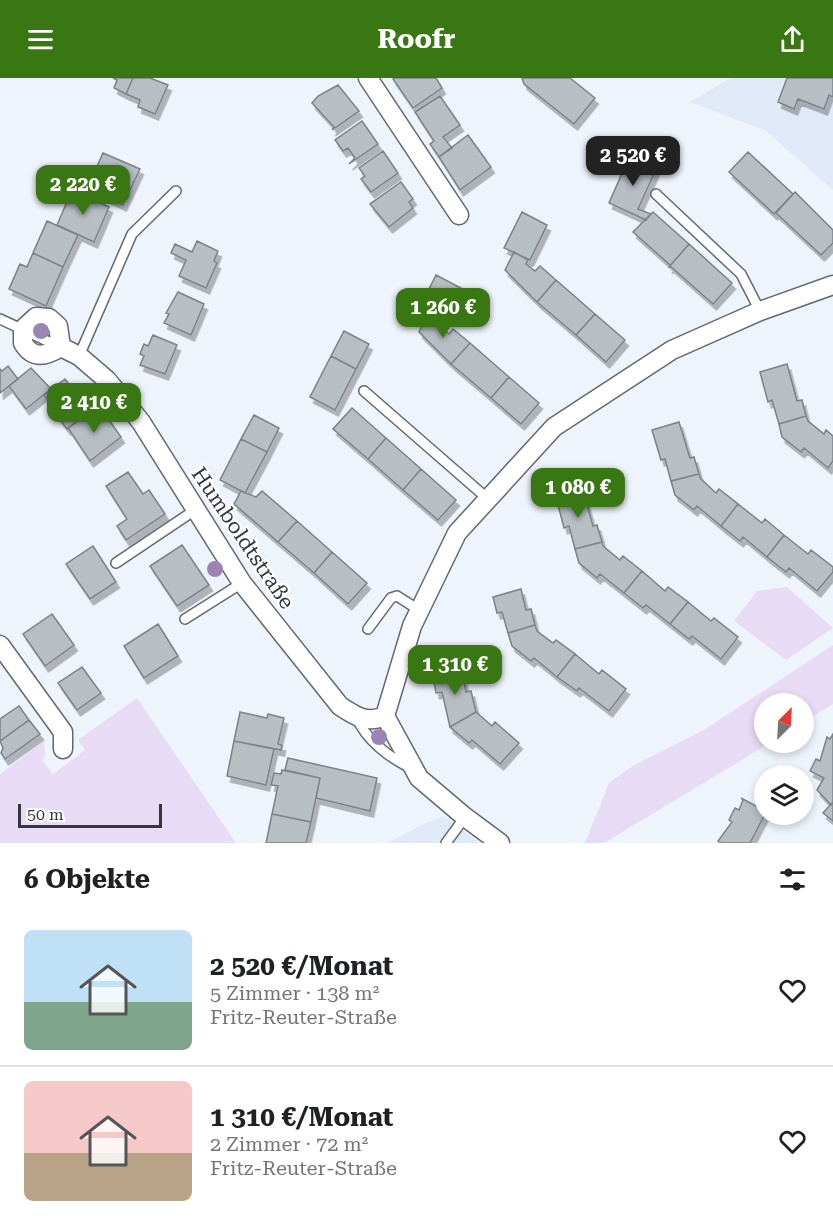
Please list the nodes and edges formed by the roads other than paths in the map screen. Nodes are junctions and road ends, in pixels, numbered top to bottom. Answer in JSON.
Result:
{"nodes":[{"id":1,"x":368,"y":78,"type":"edge"},
{"id":2,"x":176,"y":191,"type":"dead end"},
{"id":3,"x":656,"y":194,"type":"dead end"},
{"id":4,"x":459,"y":215,"type":"dead end"},
{"id":5,"x":833,"y":285,"type":"edge"},
{"id":6,"x":760,"y":311,"type":"junction"},
{"id":7,"x":0,"y":319,"type":"edge"},
{"id":8,"x":23,"y":329,"type":"junction"},
{"id":9,"x":61,"y":347,"type":"junction"},
{"id":10,"x":79,"y":356,"type":"junction"},
{"id":11,"x":364,"y":391,"type":"dead end"},
{"id":12,"x":488,"y":499,"type":"junction"},
{"id":13,"x":195,"y":510,"type":"junction"},
{"id":14,"x":116,"y":563,"type":"dead end"},
{"id":15,"x":242,"y":583,"type":"junction"},
{"id":16,"x":419,"y":610,"type":"junction"},
{"id":17,"x":185,"y":619,"type":"dead end"},
{"id":18,"x":368,"y":629,"type":"dead end"},
{"id":19,"x":0,"y":645,"type":"edge"},
{"id":20,"x":385,"y":716,"type":"junction"},
{"id":21,"x":357,"y":718,"type":"junction"},
{"id":22,"x":63,"y":749,"type":"dead end"},
{"id":23,"x":411,"y":768,"type":"junction"},
{"id":24,"x":465,"y":817,"type":"junction"},
{"id":25,"x":446,"y":843,"type":"edge"},
{"id":26,"x":500,"y":843,"type":"edge"}],
"edges":[{"from":1,"to":4,"type":"street"},
{"from":2,"to":10,"type":"lane"},
{"from":3,"to":6,"type":"lane"},
{"from":5,"to":6,"type":"street"},
{"from":6,"to":12,"type":"street"},
{"from":7,"to":8,"type":"lane"},
{"from":8,"to":9,"type":"street"},
{"from":8,"to":9,"type":"street"},
{"from":9,"to":10,"type":"street","name":"Humboldtstraße"},
{"from":10,"to":13,"type":"street","name":"Humboldtstraße"},
{"from":11,"to":12,"type":"lane"},
{"from":12,"to":16,"type":"street"},
{"from":13,"to":14,"type":"lane"},
{"from":13,"to":15,"type":"street","name":"Humboldtstraße"},
{"from":15,"to":17,"type":"lane"},
{"from":15,"to":21,"type":"street","name":"Humboldtstraße"},
{"from":16,"to":18,"type":"lane"},
{"from":16,"to":20,"type":"street"},
{"from":19,"to":22,"type":"street"},
{"from":20,"to":21,"type":"street"},
{"from":20,"to":23,"type":"street"},
{"from":21,"to":23,"type":"lane"},
{"from":23,"to":24,"type":"street"},
{"from":24,"to":25,"type":"lane"},
{"from":24,"to":26,"type":"street"}]}
